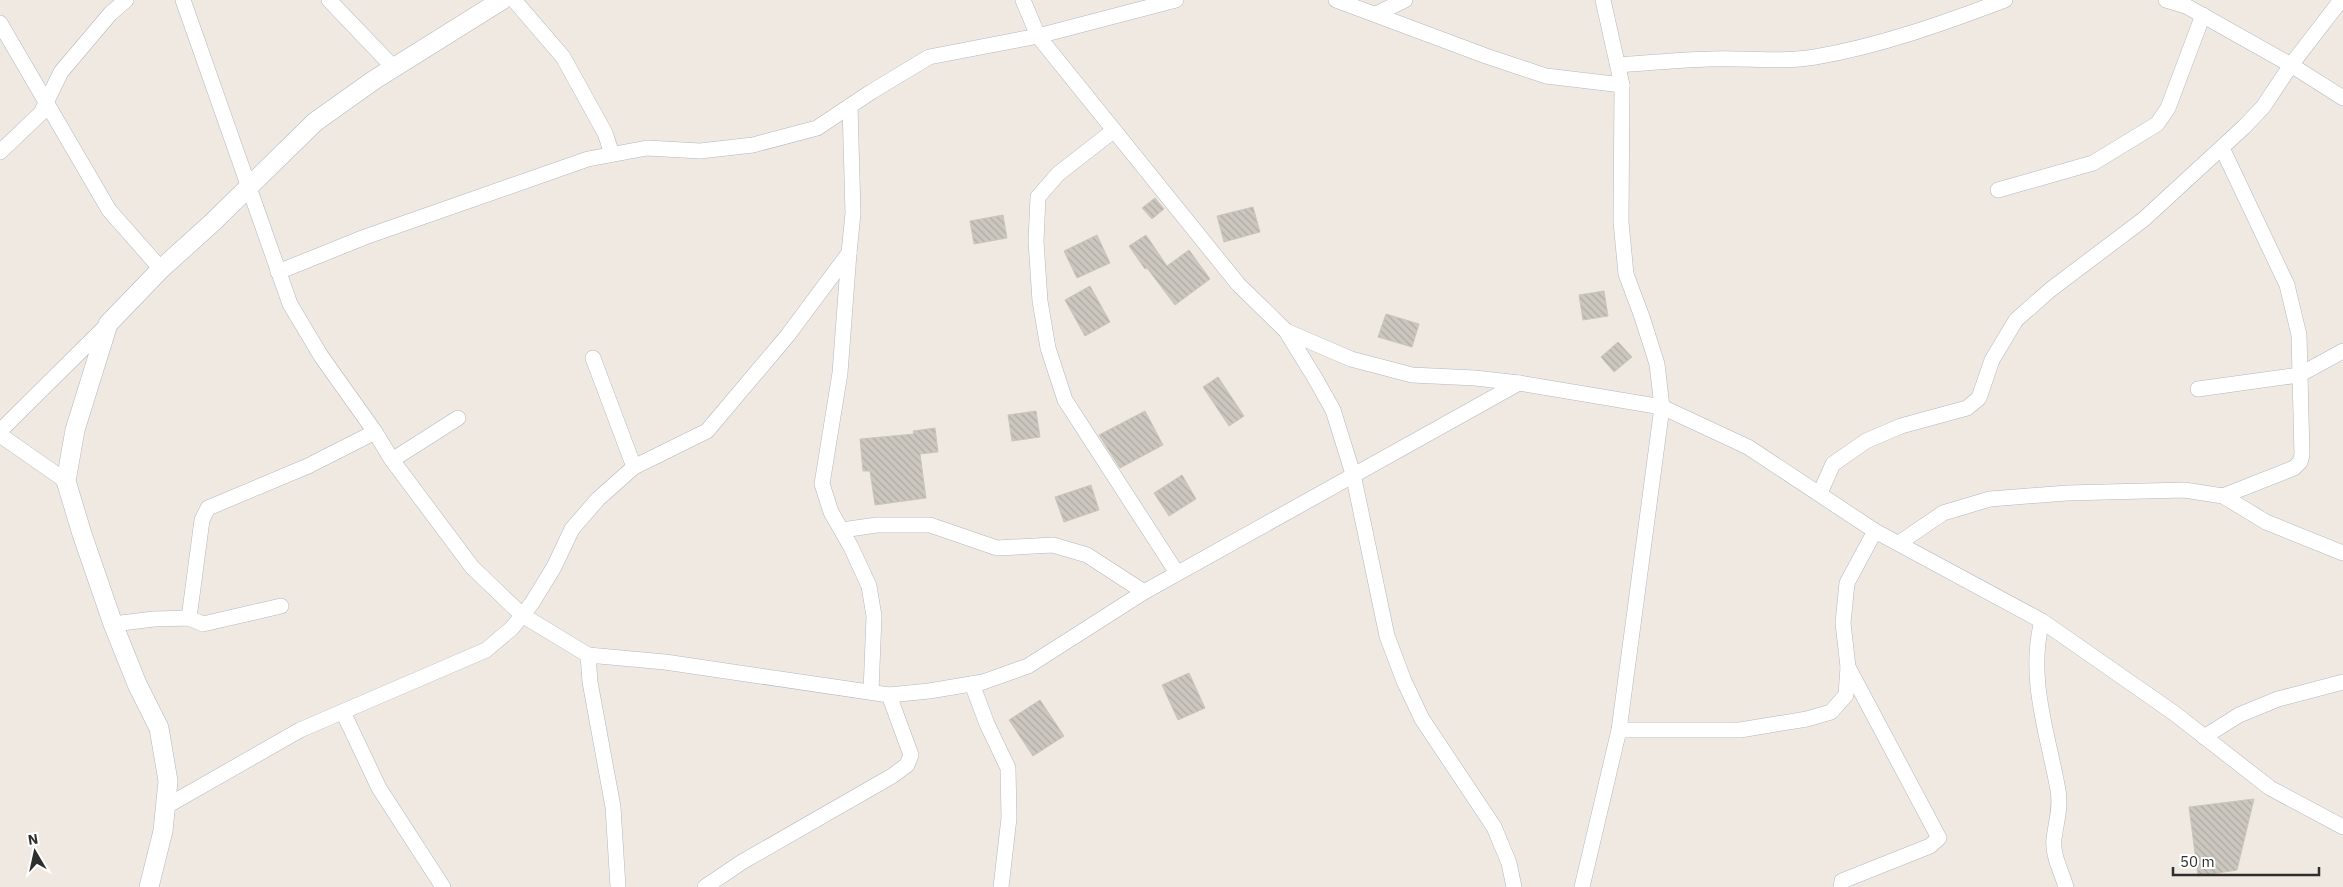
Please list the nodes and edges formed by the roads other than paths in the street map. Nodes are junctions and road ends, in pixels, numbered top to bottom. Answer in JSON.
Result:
{"nodes":[{"id":1,"x":126,"y":0,"type":"edge"},
{"id":2,"x":182,"y":0,"type":"edge"},
{"id":3,"x":329,"y":0,"type":"edge"},
{"id":4,"x":502,"y":0,"type":"edge"},
{"id":5,"x":514,"y":0,"type":"edge"},
{"id":6,"x":1023,"y":0,"type":"edge"},
{"id":7,"x":1176,"y":0,"type":"edge"},
{"id":8,"x":1336,"y":0,"type":"edge"},
{"id":9,"x":1405,"y":0,"type":"edge"},
{"id":10,"x":1603,"y":0,"type":"edge"},
{"id":11,"x":2005,"y":0,"type":"edge"},
{"id":12,"x":2166,"y":0,"type":"edge"},
{"id":13,"x":2341,"y":0,"type":"edge"},
{"id":14,"x":2185,"y":3,"type":"edge"},
{"id":15,"x":1376,"y":14,"type":"junction"},
{"id":16,"x":2203,"y":16,"type":"junction"},
{"id":17,"x":0,"y":24,"type":"edge"},
{"id":18,"x":1038,"y":36,"type":"junction"},
{"id":19,"x":1618,"y":65,"type":"junction"},
{"id":20,"x":2291,"y":65,"type":"junction"},
{"id":21,"x":394,"y":68,"type":"junction"},
{"id":22,"x":1622,"y":85,"type":"junction"},
{"id":23,"x":2343,"y":98,"type":"edge"},
{"id":24,"x":47,"y":103,"type":"junction"},
{"id":25,"x":850,"y":106,"type":"junction"},
{"id":26,"x":1114,"y":131,"type":"junction"},
{"id":27,"x":2222,"y":148,"type":"junction"},
{"id":28,"x":0,"y":152,"type":"edge"},
{"id":29,"x":612,"y":154,"type":"junction"},
{"id":30,"x":248,"y":189,"type":"junction"},
{"id":31,"x":1998,"y":190,"type":"dead end"},
{"id":32,"x":849,"y":253,"type":"junction"},
{"id":33,"x":161,"y":269,"type":"junction"},
{"id":34,"x":278,"y":272,"type":"junction"},
{"id":35,"x":108,"y":324,"type":"junction"},
{"id":36,"x":1286,"y":331,"type":"junction"},
{"id":37,"x":2343,"y":351,"type":"edge"},
{"id":38,"x":594,"y":358,"type":"dead end"},
{"id":39,"x":2299,"y":375,"type":"junction"},
{"id":40,"x":1519,"y":383,"type":"junction"},
{"id":41,"x":2198,"y":389,"type":"dead end"},
{"id":42,"x":1662,"y":407,"type":"junction"},
{"id":43,"x":458,"y":418,"type":"dead end"},
{"id":44,"x":0,"y":431,"type":"edge"},
{"id":45,"x":375,"y":432,"type":"junction"},
{"id":46,"x":0,"y":435,"type":"edge"},
{"id":47,"x":392,"y":460,"type":"junction"},
{"id":48,"x":634,"y":467,"type":"junction"},
{"id":49,"x":1353,"y":474,"type":"junction"},
{"id":50,"x":66,"y":481,"type":"junction"},
{"id":51,"x":1820,"y":493,"type":"junction"},
{"id":52,"x":2223,"y":496,"type":"junction"},
{"id":53,"x":842,"y":530,"type":"junction"},
{"id":54,"x":1875,"y":531,"type":"junction"},
{"id":55,"x":1899,"y":543,"type":"junction"},
{"id":56,"x":2343,"y":554,"type":"edge"},
{"id":57,"x":1177,"y":573,"type":"junction"},
{"id":58,"x":1144,"y":592,"type":"junction"},
{"id":59,"x":281,"y":606,"type":"dead end"},
{"id":60,"x":522,"y":615,"type":"junction"},
{"id":61,"x":189,"y":618,"type":"junction"},
{"id":62,"x":2042,"y":621,"type":"junction"},
{"id":63,"x":113,"y":624,"type":"junction"},
{"id":64,"x":588,"y":655,"type":"junction"},
{"id":65,"x":1848,"y":668,"type":"junction"},
{"id":66,"x":2343,"y":682,"type":"edge"},
{"id":67,"x":972,"y":684,"type":"junction"},
{"id":68,"x":871,"y":692,"type":"junction"},
{"id":69,"x":889,"y":695,"type":"junction"},
{"id":70,"x":343,"y":712,"type":"junction"},
{"id":71,"x":1619,"y":730,"type":"junction"},
{"id":72,"x":2204,"y":736,"type":"junction"},
{"id":73,"x":165,"y":808,"type":"junction"},
{"id":74,"x":2343,"y":826,"type":"edge"},
{"id":75,"x":149,"y":887,"type":"edge"},
{"id":76,"x":443,"y":887,"type":"edge"},
{"id":77,"x":618,"y":887,"type":"edge"},
{"id":78,"x":705,"y":887,"type":"edge"},
{"id":79,"x":1001,"y":887,"type":"edge"},
{"id":80,"x":1514,"y":887,"type":"edge"},
{"id":81,"x":1582,"y":887,"type":"edge"},
{"id":82,"x":1841,"y":887,"type":"edge"},
{"id":83,"x":2066,"y":887,"type":"edge"}],
"edges":[{"from":1,"to":24,"type":"street"},
{"from":2,"to":30,"type":"street"},
{"from":3,"to":21,"type":"street"},
{"from":4,"to":21,"type":"street"},
{"from":5,"to":29,"type":"street"},
{"from":6,"to":18,"type":"street"},
{"from":7,"to":18,"type":"street"},
{"from":8,"to":15,"type":"street"},
{"from":9,"to":15,"type":"street"},
{"from":10,"to":19,"type":"street"},
{"from":11,"to":19,"type":"street"},
{"from":12,"to":14,"type":"street"},
{"from":13,"to":20,"type":"street"},
{"from":14,"to":16,"type":"street"},
{"from":15,"to":22,"type":"street"},
{"from":16,"to":20,"type":"street"},
{"from":16,"to":31,"type":"street"},
{"from":17,"to":24,"type":"street"},
{"from":18,"to":25,"type":"street"},
{"from":18,"to":26,"type":"street"},
{"from":19,"to":22,"type":"street"},
{"from":20,"to":23,"type":"street"},
{"from":20,"to":27,"type":"street"},
{"from":21,"to":30,"type":"street"},
{"from":22,"to":42,"type":"street"},
{"from":24,"to":28,"type":"street"},
{"from":24,"to":33,"type":"street"},
{"from":25,"to":29,"type":"street"},
{"from":25,"to":32,"type":"street"},
{"from":26,"to":36,"type":"street"},
{"from":26,"to":57,"type":"street"},
{"from":27,"to":39,"type":"street"},
{"from":27,"to":51,"type":"street"},
{"from":29,"to":34,"type":"street"},
{"from":30,"to":33,"type":"street"},
{"from":30,"to":34,"type":"street"},
{"from":32,"to":48,"type":"street"},
{"from":32,"to":53,"type":"street"},
{"from":33,"to":35,"type":"street"},
{"from":34,"to":45,"type":"street"},
{"from":35,"to":44,"type":"street"},
{"from":35,"to":50,"type":"street"},
{"from":36,"to":40,"type":"street"},
{"from":36,"to":49,"type":"street"},
{"from":37,"to":39,"type":"street"},
{"from":38,"to":48,"type":"street"},
{"from":39,"to":41,"type":"street"},
{"from":39,"to":52,"type":"street"},
{"from":40,"to":42,"type":"street"},
{"from":40,"to":49,"type":"street"},
{"from":42,"to":51,"type":"street"},
{"from":42,"to":71,"type":"street"},
{"from":43,"to":47,"type":"street"},
{"from":45,"to":47,"type":"street"},
{"from":45,"to":61,"type":"street"},
{"from":46,"to":50,"type":"street"},
{"from":47,"to":60,"type":"street"},
{"from":48,"to":60,"type":"street"},
{"from":49,"to":57,"type":"street"},
{"from":49,"to":80,"type":"street"},
{"from":50,"to":63,"type":"street"},
{"from":51,"to":54,"type":"street"},
{"from":52,"to":55,"type":"street"},
{"from":52,"to":56,"type":"street"},
{"from":53,"to":58,"type":"street"},
{"from":53,"to":68,"type":"street"},
{"from":54,"to":55,"type":"street"},
{"from":54,"to":65,"type":"street"},
{"from":55,"to":62,"type":"street"},
{"from":57,"to":58,"type":"street"},
{"from":58,"to":67,"type":"street"},
{"from":59,"to":61,"type":"street"},
{"from":60,"to":64,"type":"street"},
{"from":60,"to":70,"type":"street"},
{"from":61,"to":63,"type":"street"},
{"from":62,"to":72,"type":"street"},
{"from":62,"to":83,"type":"street"},
{"from":63,"to":73,"type":"street"},
{"from":64,"to":68,"type":"street"},
{"from":64,"to":77,"type":"street"},
{"from":65,"to":71,"type":"street"},
{"from":65,"to":82,"type":"street"},
{"from":66,"to":72,"type":"street"},
{"from":67,"to":69,"type":"street"},
{"from":67,"to":79,"type":"street"},
{"from":68,"to":69,"type":"street"},
{"from":69,"to":78,"type":"street"},
{"from":70,"to":73,"type":"street"},
{"from":70,"to":76,"type":"street"},
{"from":71,"to":81,"type":"street"},
{"from":72,"to":74,"type":"street"},
{"from":73,"to":75,"type":"street"}]}
